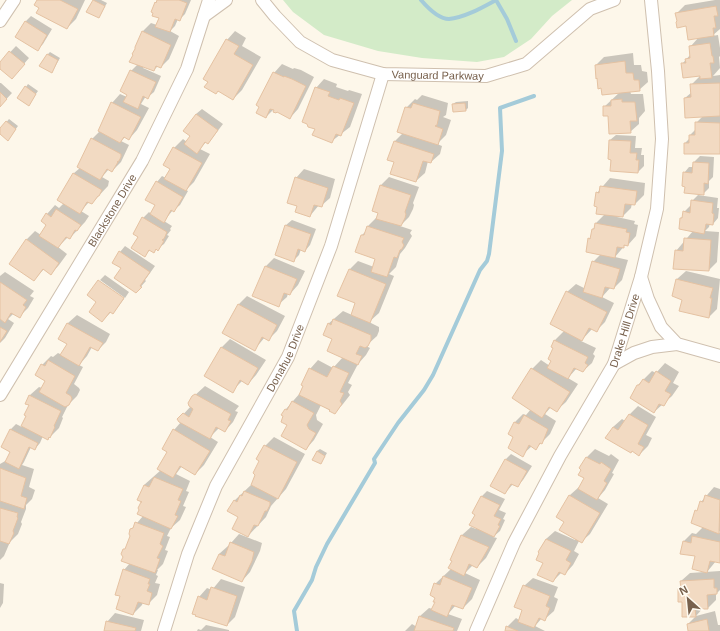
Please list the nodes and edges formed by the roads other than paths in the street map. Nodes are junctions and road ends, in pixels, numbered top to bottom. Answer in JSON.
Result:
{"nodes":[{"id":1,"x":14,"y":0,"type":"edge"},
{"id":2,"x":209,"y":0,"type":"edge"},
{"id":3,"x":226,"y":0,"type":"edge"},
{"id":4,"x":262,"y":0,"type":"edge"},
{"id":5,"x":614,"y":0,"type":"edge"},
{"id":6,"x":651,"y":0,"type":"edge"},
{"id":7,"x":593,"y":4,"type":"edge"},
{"id":8,"x":204,"y":16,"type":"junction"},
{"id":9,"x":0,"y":21,"type":"edge"},
{"id":10,"x":383,"y":74,"type":"junction"},
{"id":11,"x":641,"y":277,"type":"junction"},
{"id":12,"x":677,"y":344,"type":"junction"},
{"id":13,"x":720,"y":356,"type":"edge"},
{"id":14,"x":614,"y":364,"type":"junction"},
{"id":15,"x":0,"y":395,"type":"edge"},
{"id":16,"x":164,"y":631,"type":"edge"},
{"id":17,"x":476,"y":631,"type":"edge"}],
"edges":[{"from":1,"to":9,"type":"street"},
{"from":2,"to":8,"type":"street","name":"Blackstone Drive"},
{"from":3,"to":8,"type":"street"},
{"from":4,"to":10,"type":"street","name":"Vanguard Parkway"},
{"from":5,"to":7,"type":"street","name":"Vanguard Parkway"},
{"from":6,"to":11,"type":"street","name":"Drake Hill Drive"},
{"from":7,"to":10,"type":"street","name":"Vanguard Parkway"},
{"from":8,"to":15,"type":"street","name":"Blackstone Drive"},
{"from":10,"to":16,"type":"street","name":"Donahue Drive"},
{"from":11,"to":12,"type":"street"},
{"from":11,"to":14,"type":"street","name":"Drake Hill Drive"},
{"from":12,"to":13,"type":"street"},
{"from":12,"to":14,"type":"street"},
{"from":14,"to":17,"type":"street","name":"Drake Hill Drive"}]}
